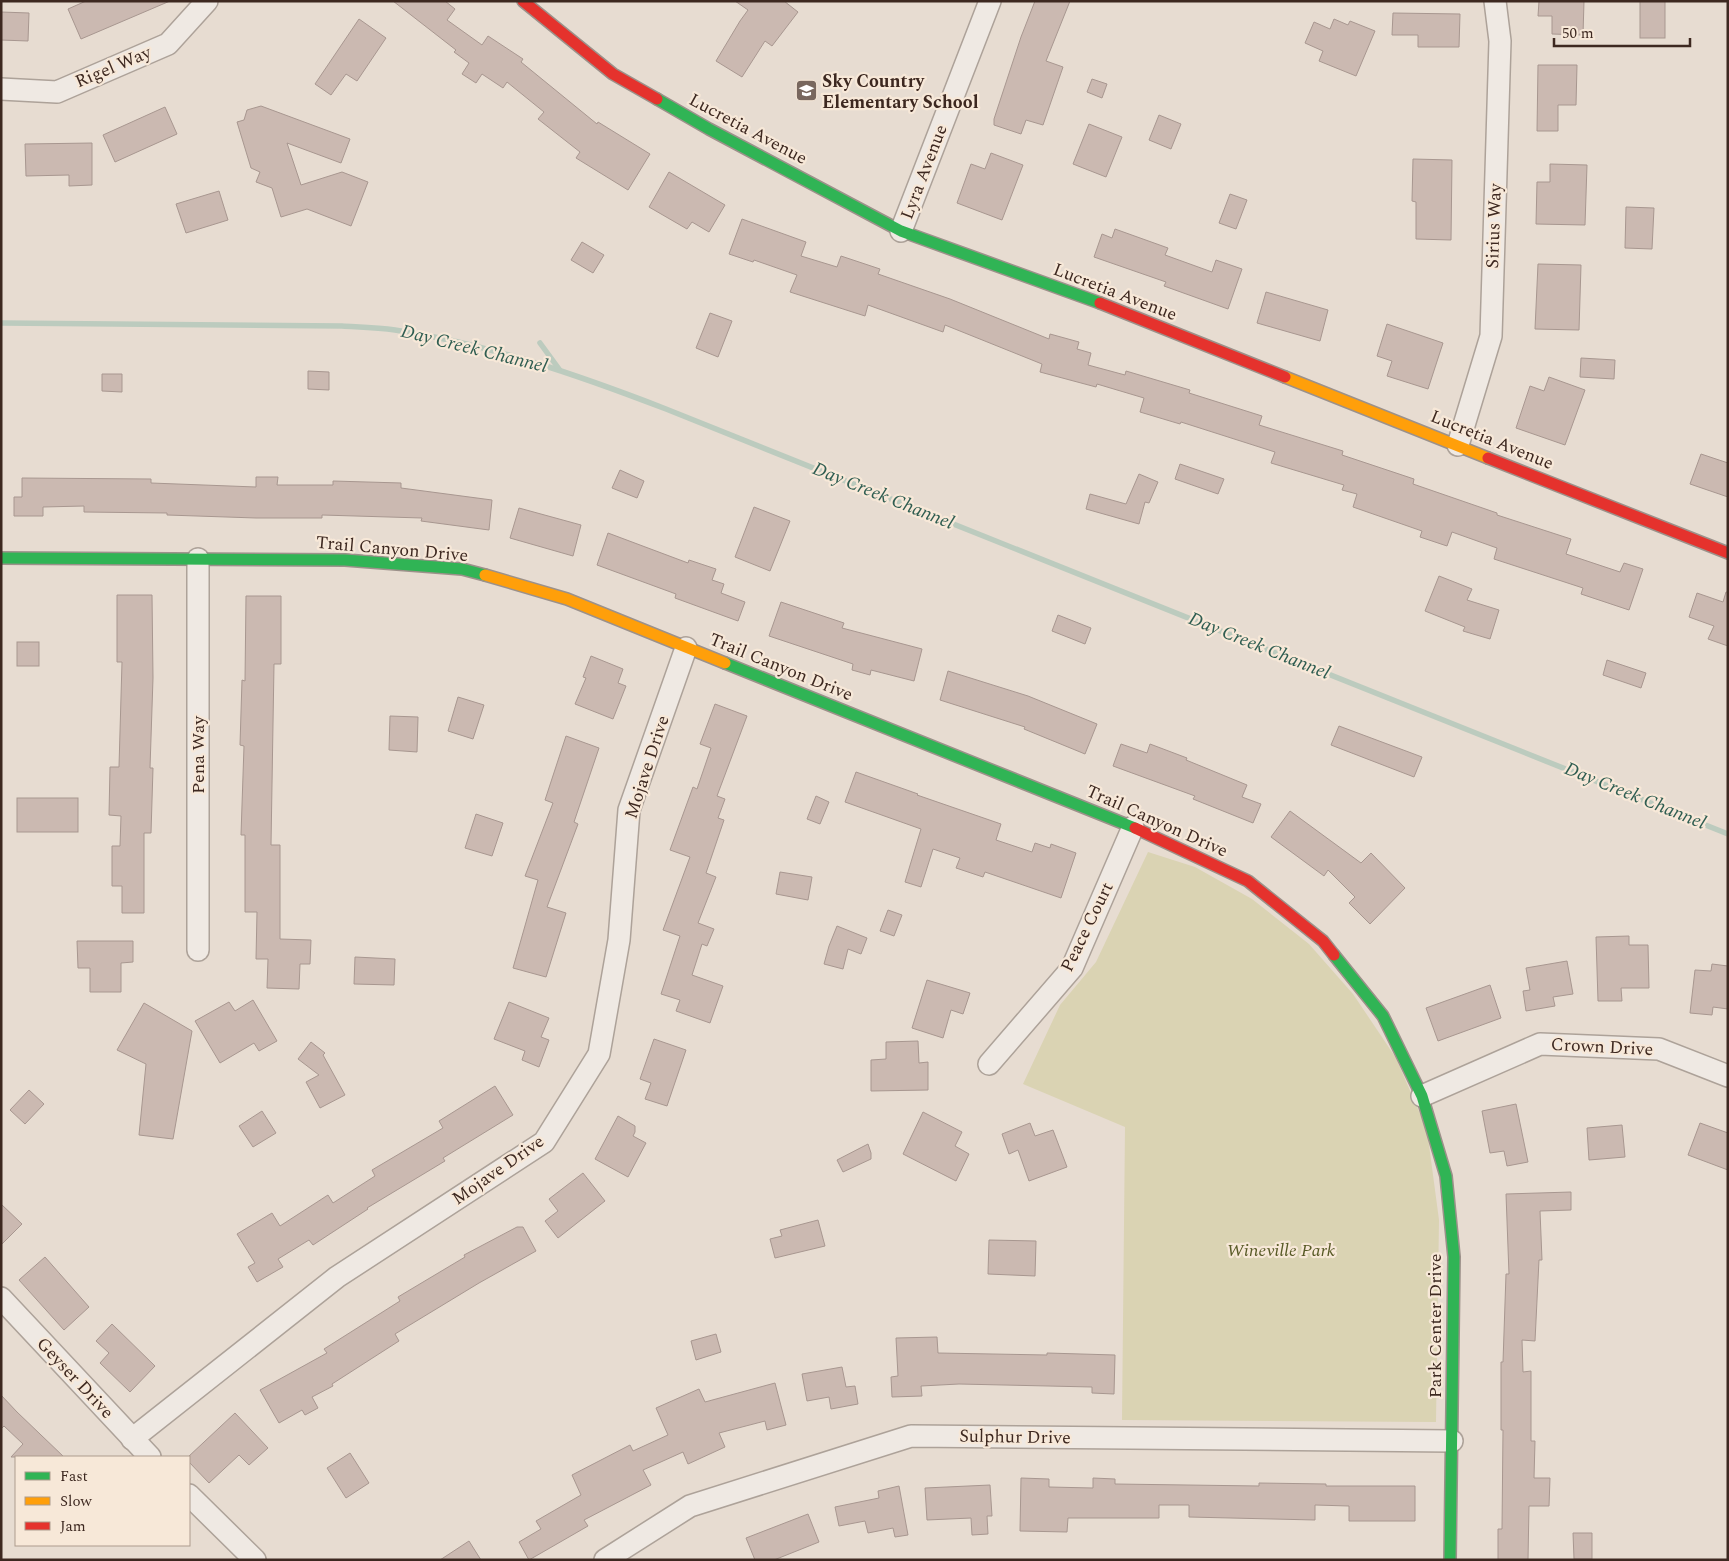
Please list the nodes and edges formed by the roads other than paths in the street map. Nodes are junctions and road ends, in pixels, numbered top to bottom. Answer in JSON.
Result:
{"nodes":[{"id":1,"x":207,"y":1,"type":"edge"},
{"id":2,"x":524,"y":1,"type":"edge"},
{"id":3,"x":990,"y":1,"type":"edge"},
{"id":4,"x":1495,"y":1,"type":"edge"},
{"id":5,"x":1,"y":88,"type":"edge"},
{"id":6,"x":901,"y":231,"type":"junction"},
{"id":7,"x":1458,"y":445,"type":"junction"},
{"id":8,"x":1728,"y":553,"type":"edge"},
{"id":9,"x":1,"y":558,"type":"edge"},
{"id":10,"x":198,"y":559,"type":"junction"},
{"id":11,"x":686,"y":648,"type":"junction"},
{"id":12,"x":1133,"y":827,"type":"junction"},
{"id":13,"x":198,"y":950,"type":"dead end"},
{"id":14,"x":989,"y":1064,"type":"dead end"},
{"id":15,"x":1728,"y":1076,"type":"edge"},
{"id":16,"x":1422,"y":1096,"type":"junction"},
{"id":17,"x":1,"y":1298,"type":"edge"},
{"id":18,"x":132,"y":1439,"type":"junction"},
{"id":19,"x":1452,"y":1441,"type":"junction"},
{"id":20,"x":149,"y":1456,"type":"edge"},
{"id":21,"x":190,"y":1496,"type":"edge"},
{"id":22,"x":255,"y":1560,"type":"edge"},
{"id":23,"x":605,"y":1560,"type":"edge"},
{"id":24,"x":1450,"y":1560,"type":"edge"}],
"edges":[{"from":1,"to":5,"type":"street","name":"Rigel Way"},
{"from":2,"to":6,"type":"street","name":"Lucretia Avenue"},
{"from":3,"to":6,"type":"street","name":"Lyra Avenue"},
{"from":4,"to":7,"type":"street","name":"Sirius Way"},
{"from":6,"to":7,"type":"street","name":"Lucretia Avenue"},
{"from":7,"to":8,"type":"street","name":"Lucretia Avenue"},
{"from":9,"to":10,"type":"street","name":"Trail Canyon Drive"},
{"from":10,"to":11,"type":"street","name":"Trail Canyon Drive"},
{"from":10,"to":13,"type":"street","name":"Pena Way"},
{"from":11,"to":12,"type":"street","name":"Trail Canyon Drive"},
{"from":11,"to":18,"type":"street","name":"Mojave Drive"},
{"from":12,"to":14,"type":"street","name":"Peace Court"},
{"from":12,"to":16,"type":"street","name":"Trail Canyon Drive"},
{"from":15,"to":16,"type":"street","name":"Crown Drive"},
{"from":16,"to":19,"type":"street","name":"Park Center Drive"},
{"from":17,"to":18,"type":"street","name":"Geyser Drive"},
{"from":18,"to":20,"type":"street","name":"Geyser Drive"},
{"from":19,"to":23,"type":"street","name":"Sulphur Drive"},
{"from":19,"to":24,"type":"street","name":"Park Center Drive"},
{"from":21,"to":22,"type":"street"}]}
